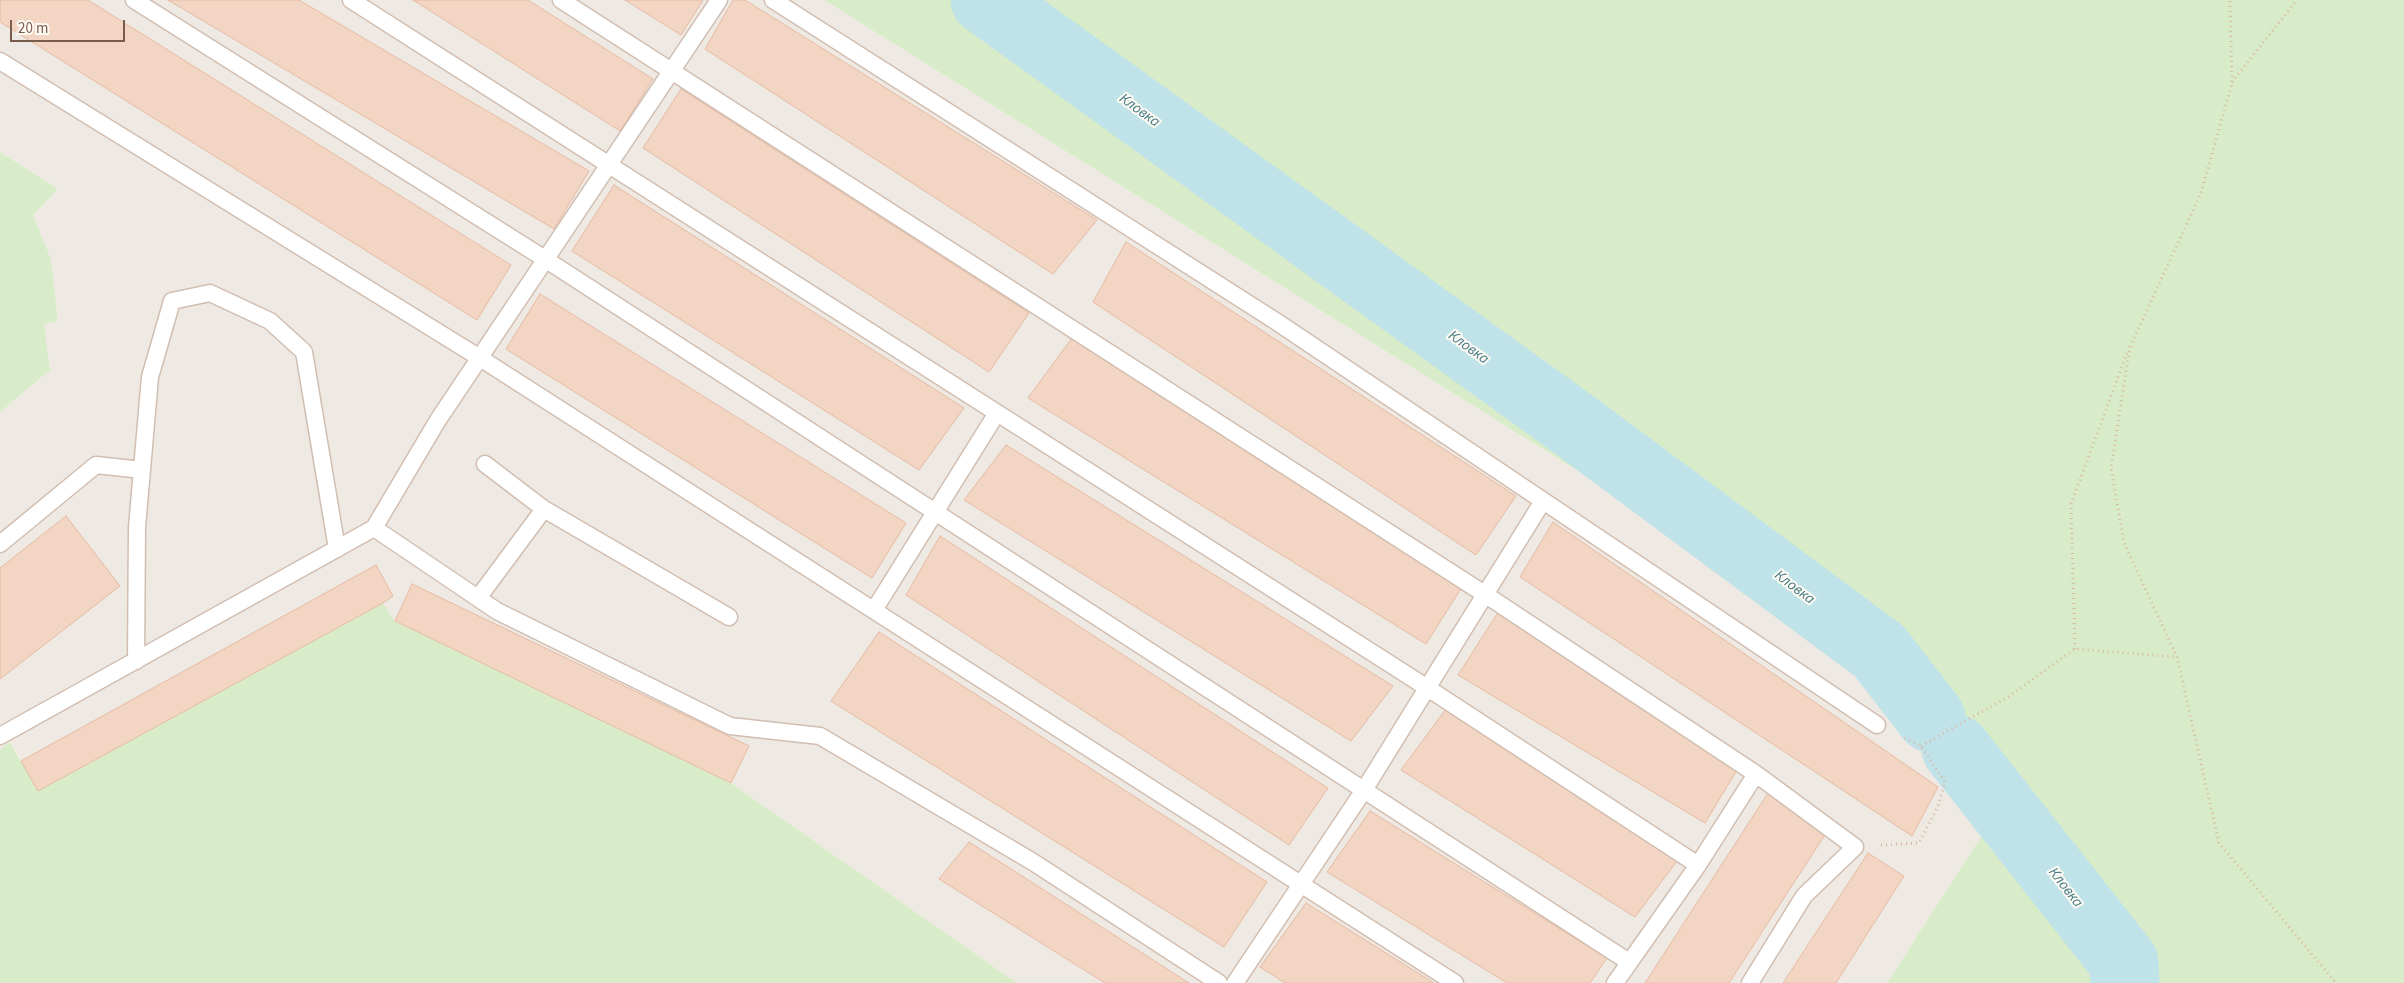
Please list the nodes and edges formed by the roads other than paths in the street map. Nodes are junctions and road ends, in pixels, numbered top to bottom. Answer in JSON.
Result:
{"nodes":[{"id":1,"x":134,"y":0,"type":"edge"},
{"id":2,"x":351,"y":0,"type":"edge"},
{"id":3,"x":561,"y":0,"type":"edge"},
{"id":4,"x":719,"y":0,"type":"edge"},
{"id":5,"x":773,"y":0,"type":"edge"},
{"id":6,"x":0,"y":61,"type":"edge"},
{"id":7,"x":672,"y":70,"type":"junction"},
{"id":8,"x":608,"y":164,"type":"junction"},
{"id":9,"x":545,"y":259,"type":"junction"},
{"id":10,"x":480,"y":358,"type":"junction"},
{"id":11,"x":997,"y":413,"type":"junction"},
{"id":12,"x":485,"y":464,"type":"dead end"},
{"id":13,"x":142,"y":470,"type":"junction"},
{"id":14,"x":1543,"y":501,"type":"junction"},
{"id":15,"x":544,"y":508,"type":"junction"},
{"id":16,"x":935,"y":512,"type":"junction"},
{"id":17,"x":374,"y":528,"type":"junction"},
{"id":18,"x":0,"y":544,"type":"edge"},
{"id":19,"x":337,"y":549,"type":"junction"},
{"id":20,"x":1486,"y":595,"type":"junction"},
{"id":21,"x":478,"y":598,"type":"junction"},
{"id":22,"x":874,"y":610,"type":"junction"},
{"id":23,"x":729,"y":617,"type":"dead end"},
{"id":24,"x":136,"y":661,"type":"junction"},
{"id":25,"x":1426,"y":687,"type":"junction"},
{"id":26,"x":1877,"y":725,"type":"road end"},
{"id":27,"x":0,"y":736,"type":"edge"},
{"id":28,"x":1756,"y":774,"type":"junction"},
{"id":29,"x":1364,"y":790,"type":"junction"},
{"id":30,"x":1698,"y":865,"type":"junction"},
{"id":31,"x":1301,"y":884,"type":"junction"},
{"id":32,"x":1629,"y":962,"type":"junction"},
{"id":33,"x":1219,"y":983,"type":"edge"},
{"id":34,"x":1235,"y":983,"type":"edge"},
{"id":35,"x":1455,"y":983,"type":"edge"},
{"id":36,"x":1615,"y":983,"type":"edge"},
{"id":37,"x":1750,"y":983,"type":"edge"}],
"edges":[{"from":1,"to":9,"type":"lane"},
{"from":2,"to":8,"type":"lane"},
{"from":3,"to":7,"type":"lane"},
{"from":4,"to":7,"type":"lane"},
{"from":5,"to":14,"type":"lane"},
{"from":6,"to":10,"type":"lane"},
{"from":7,"to":8,"type":"lane"},
{"from":7,"to":20,"type":"lane"},
{"from":8,"to":9,"type":"lane"},
{"from":8,"to":11,"type":"lane"},
{"from":9,"to":10,"type":"lane"},
{"from":9,"to":16,"type":"lane"},
{"from":10,"to":17,"type":"lane"},
{"from":10,"to":22,"type":"lane"},
{"from":11,"to":16,"type":"lane"},
{"from":11,"to":25,"type":"lane"},
{"from":12,"to":15,"type":"lane"},
{"from":13,"to":18,"type":"lane"},
{"from":13,"to":19,"type":"lane"},
{"from":13,"to":24,"type":"lane"},
{"from":14,"to":20,"type":"lane"},
{"from":14,"to":26,"type":"lane"},
{"from":15,"to":21,"type":"lane"},
{"from":15,"to":23,"type":"lane"},
{"from":16,"to":22,"type":"lane"},
{"from":16,"to":29,"type":"lane"},
{"from":17,"to":19,"type":"lane"},
{"from":17,"to":21,"type":"lane"},
{"from":19,"to":24,"type":"lane"},
{"from":20,"to":25,"type":"lane"},
{"from":20,"to":28,"type":"lane"},
{"from":21,"to":33,"type":"lane"},
{"from":22,"to":31,"type":"lane"},
{"from":24,"to":27,"type":"lane"},
{"from":25,"to":29,"type":"lane"},
{"from":25,"to":30,"type":"lane"},
{"from":28,"to":30,"type":"lane"},
{"from":28,"to":37,"type":"lane"},
{"from":29,"to":31,"type":"lane"},
{"from":29,"to":32,"type":"lane"},
{"from":30,"to":32,"type":"lane"},
{"from":31,"to":34,"type":"lane"},
{"from":31,"to":35,"type":"lane"},
{"from":32,"to":36,"type":"lane"}]}
